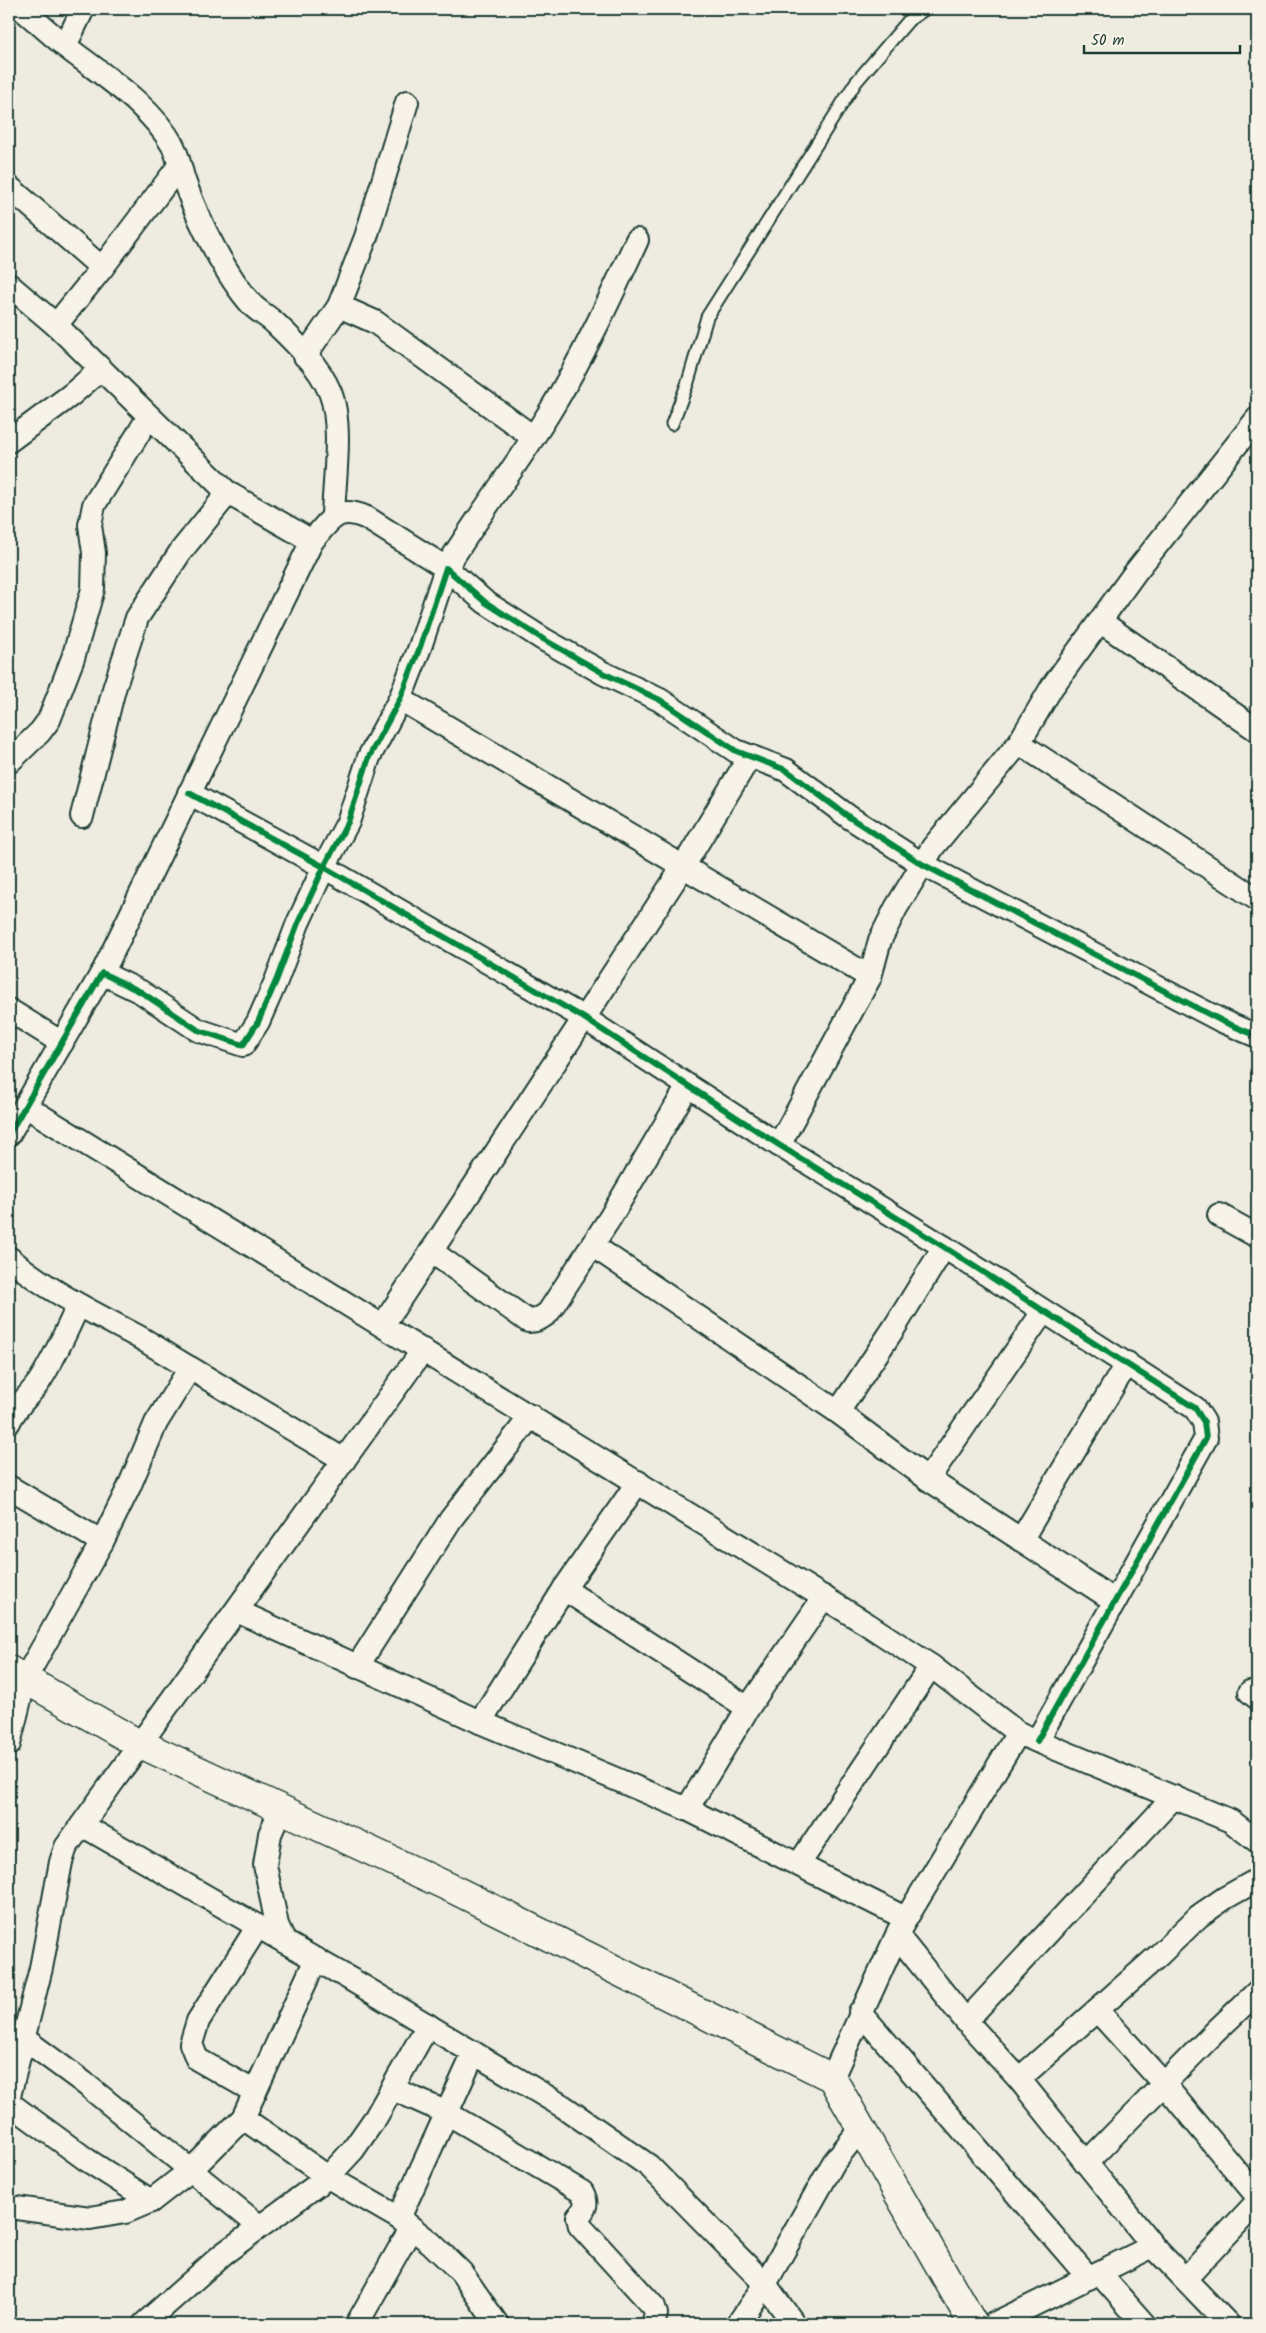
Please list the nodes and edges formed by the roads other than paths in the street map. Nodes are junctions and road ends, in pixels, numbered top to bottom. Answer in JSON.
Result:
{"nodes":[{"id":1,"x":22,"y":9,"type":"edge"},
{"id":2,"x":83,"y":9,"type":"edge"},
{"id":3,"x":925,"y":9,"type":"edge"},
{"id":4,"x":65,"y":46,"type":"junction"},
{"id":5,"x":407,"y":102,"type":"dead end"},
{"id":6,"x":179,"y":166,"type":"junction"},
{"id":7,"x":9,"y":187,"type":"edge"},
{"id":8,"x":637,"y":240,"type":"dead end"},
{"id":9,"x":102,"y":268,"type":"junction"},
{"id":10,"x":9,"y":285,"type":"edge"},
{"id":11,"x":339,"y":306,"type":"junction"},
{"id":12,"x":56,"y":326,"type":"junction"},
{"id":13,"x":305,"y":356,"type":"junction"},
{"id":14,"x":101,"y":369,"type":"junction"},
{"id":15,"x":148,"y":418,"type":"junction"},
{"id":16,"x":1257,"y":419,"type":"edge"},
{"id":17,"x":672,"y":424,"type":"dead end"},
{"id":18,"x":533,"y":436,"type":"junction"},
{"id":19,"x":9,"y":441,"type":"edge"},
{"id":20,"x":228,"y":493,"type":"junction"},
{"id":21,"x":333,"y":516,"type":"junction"},
{"id":22,"x":312,"y":540,"type":"junction"},
{"id":23,"x":446,"y":568,"type":"junction"},
{"id":24,"x":1101,"y":622,"type":"junction"},
{"id":25,"x":400,"y":699,"type":"junction"},
{"id":26,"x":1257,"y":730,"type":"edge"},
{"id":27,"x":1019,"y":742,"type":"junction"},
{"id":28,"x":750,"y":756,"type":"junction"},
{"id":29,"x":9,"y":762,"type":"edge"},
{"id":30,"x":189,"y":793,"type":"junction"},
{"id":31,"x":82,"y":816,"type":"dead end"},
{"id":32,"x":922,"y":864,"type":"junction"},
{"id":33,"x":324,"y":866,"type":"junction"},
{"id":34,"x":684,"y":866,"type":"junction"},
{"id":35,"x":1257,"y":899,"type":"edge"},
{"id":36,"x":870,"y":977,"type":"junction"},
{"id":37,"x":99,"y":980,"type":"junction"},
{"id":38,"x":9,"y":1010,"type":"edge"},
{"id":39,"x":584,"y":1018,"type":"junction"},
{"id":40,"x":1257,"y":1036,"type":"edge"},
{"id":41,"x":62,"y":1043,"type":"junction"},
{"id":42,"x":688,"y":1086,"type":"junction"},
{"id":43,"x":25,"y":1106,"type":"junction"},
{"id":44,"x":9,"y":1134,"type":"edge"},
{"id":45,"x":779,"y":1145,"type":"junction"},
{"id":46,"x":1219,"y":1215,"type":"dead end"},
{"id":47,"x":1257,"y":1236,"type":"edge"},
{"id":48,"x":592,"y":1245,"type":"junction"},
{"id":49,"x":944,"y":1247,"type":"junction"},
{"id":50,"x":431,"y":1251,"type":"junction"},
{"id":51,"x":9,"y":1258,"type":"edge"},
{"id":52,"x":78,"y":1306,"type":"junction"},
{"id":53,"x":1043,"y":1312,"type":"junction"},
{"id":54,"x":383,"y":1325,"type":"junction"},
{"id":55,"x":423,"y":1350,"type":"junction"},
{"id":56,"x":1127,"y":1363,"type":"junction"},
{"id":57,"x":190,"y":1368,"type":"junction"},
{"id":58,"x":838,"y":1412,"type":"junction"},
{"id":59,"x":531,"y":1416,"type":"junction"},
{"id":60,"x":9,"y":1422,"type":"edge"},
{"id":61,"x":344,"y":1460,"type":"junction"},
{"id":62,"x":928,"y":1480,"type":"junction"},
{"id":63,"x":638,"y":1482,"type":"junction"},
{"id":64,"x":9,"y":1487,"type":"edge"},
{"id":65,"x":1021,"y":1540,"type":"junction"},
{"id":66,"x":102,"y":1542,"type":"junction"},
{"id":67,"x":564,"y":1589,"type":"junction"},
{"id":68,"x":824,"y":1598,"type":"junction"},
{"id":69,"x":1115,"y":1601,"type":"junction"},
{"id":70,"x":237,"y":1611,"type":"junction"},
{"id":71,"x":931,"y":1666,"type":"junction"},
{"id":72,"x":357,"y":1667,"type":"junction"},
{"id":73,"x":17,"y":1675,"type":"edge"},
{"id":74,"x":748,"y":1708,"type":"junction"},
{"id":75,"x":480,"y":1722,"type":"junction"},
{"id":76,"x":1028,"y":1737,"type":"junction"},
{"id":77,"x":9,"y":1744,"type":"edge"},
{"id":78,"x":141,"y":1745,"type":"junction"},
{"id":79,"x":1174,"y":1798,"type":"junction"},
{"id":80,"x":281,"y":1809,"type":"junction"},
{"id":81,"x":687,"y":1809,"type":"junction"},
{"id":82,"x":82,"y":1825,"type":"junction"},
{"id":83,"x":1257,"y":1841,"type":"edge"},
{"id":84,"x":799,"y":1864,"type":"junction"},
{"id":85,"x":1257,"y":1880,"type":"edge"},
{"id":86,"x":258,"y":1926,"type":"junction"},
{"id":87,"x":901,"y":1927,"type":"junction"},
{"id":88,"x":285,"y":1942,"type":"junction"},
{"id":89,"x":316,"y":1959,"type":"junction"},
{"id":90,"x":1257,"y":1992,"type":"edge"},
{"id":91,"x":1098,"y":2010,"type":"junction"},
{"id":92,"x":860,"y":2012,"type":"junction"},
{"id":93,"x":966,"y":2021,"type":"junction"},
{"id":94,"x":428,"y":2025,"type":"junction"},
{"id":95,"x":23,"y":2038,"type":"junction"},
{"id":96,"x":474,"y":2053,"type":"junction"},
{"id":97,"x":832,"y":2078,"type":"junction"},
{"id":98,"x":1019,"y":2079,"type":"junction"},
{"id":99,"x":1164,"y":2084,"type":"junction"},
{"id":100,"x":393,"y":2089,"type":"junction"},
{"id":101,"x":255,"y":2092,"type":"junction"},
{"id":102,"x":9,"y":2096,"type":"edge"},
{"id":103,"x":9,"y":2103,"type":"edge"},
{"id":104,"x":446,"y":2112,"type":"junction"},
{"id":105,"x":243,"y":2118,"type":"junction"},
{"id":106,"x":860,"y":2128,"type":"junction"},
{"id":107,"x":1086,"y":2163,"type":"junction"},
{"id":108,"x":191,"y":2170,"type":"junction"},
{"id":109,"x":328,"y":2178,"type":"junction"},
{"id":110,"x":1257,"y":2196,"type":"edge"},
{"id":111,"x":151,"y":2201,"type":"junction"},
{"id":112,"x":1257,"y":2202,"type":"edge"},
{"id":113,"x":9,"y":2207,"type":"edge"},
{"id":114,"x":405,"y":2223,"type":"junction"},
{"id":115,"x":260,"y":2226,"type":"junction"},
{"id":116,"x":1153,"y":2246,"type":"junction"},
{"id":117,"x":1094,"y":2275,"type":"junction"},
{"id":118,"x":1186,"y":2278,"type":"junction"},
{"id":119,"x":765,"y":2284,"type":"junction"},
{"id":120,"x":144,"y":2324,"type":"edge"},
{"id":121,"x":357,"y":2324,"type":"edge"},
{"id":122,"x":497,"y":2324,"type":"edge"},
{"id":123,"x":653,"y":2324,"type":"edge"},
{"id":124,"x":738,"y":2324,"type":"edge"},
{"id":125,"x":794,"y":2324,"type":"edge"},
{"id":126,"x":973,"y":2324,"type":"edge"},
{"id":127,"x":994,"y":2324,"type":"edge"},
{"id":128,"x":1144,"y":2324,"type":"edge"},
{"id":129,"x":1228,"y":2324,"type":"edge"}],
"edges":[{"from":1,"to":4,"type":"street"},
{"from":2,"to":4,"type":"street"},
{"from":3,"to":17,"type":"lane"},
{"from":4,"to":6,"type":"street"},
{"from":5,"to":11,"type":"street"},
{"from":6,"to":9,"type":"street"},
{"from":6,"to":13,"type":"street"},
{"from":7,"to":9,"type":"street"},
{"from":8,"to":18,"type":"street"},
{"from":9,"to":12,"type":"street"},
{"from":10,"to":12,"type":"street"},
{"from":11,"to":13,"type":"street"},
{"from":11,"to":18,"type":"street"},
{"from":12,"to":14,"type":"street"},
{"from":13,"to":21,"type":"street"},
{"from":14,"to":15,"type":"street"},
{"from":14,"to":19,"type":"street"},
{"from":15,"to":20,"type":"street"},
{"from":15,"to":29,"type":"street"},
{"from":16,"to":24,"type":"street"},
{"from":18,"to":23,"type":"street"},
{"from":20,"to":22,"type":"street"},
{"from":20,"to":31,"type":"street"},
{"from":21,"to":22,"type":"street"},
{"from":21,"to":23,"type":"street"},
{"from":22,"to":30,"type":"street"},
{"from":23,"to":25,"type":"street"},
{"from":23,"to":28,"type":"street"},
{"from":24,"to":26,"type":"street"},
{"from":24,"to":27,"type":"street"},
{"from":25,"to":33,"type":"street"},
{"from":25,"to":34,"type":"street"},
{"from":27,"to":32,"type":"street"},
{"from":27,"to":35,"type":"street"},
{"from":28,"to":32,"type":"street"},
{"from":28,"to":34,"type":"street"},
{"from":30,"to":33,"type":"street"},
{"from":30,"to":37,"type":"street"},
{"from":32,"to":36,"type":"street"},
{"from":32,"to":40,"type":"street"},
{"from":33,"to":37,"type":"street"},
{"from":33,"to":39,"type":"street"},
{"from":34,"to":36,"type":"street"},
{"from":34,"to":39,"type":"street"},
{"from":36,"to":45,"type":"street"},
{"from":37,"to":41,"type":"street"},
{"from":38,"to":41,"type":"street"},
{"from":39,"to":42,"type":"street"},
{"from":39,"to":50,"type":"street"},
{"from":41,"to":43,"type":"street"},
{"from":42,"to":45,"type":"street"},
{"from":42,"to":48,"type":"street"},
{"from":43,"to":44,"type":"street"},
{"from":43,"to":54,"type":"street"},
{"from":45,"to":49,"type":"street"},
{"from":46,"to":47,"type":"street"},
{"from":48,"to":50,"type":"street"},
{"from":48,"to":58,"type":"street"},
{"from":49,"to":53,"type":"street"},
{"from":49,"to":58,"type":"street"},
{"from":50,"to":54,"type":"street"},
{"from":51,"to":52,"type":"street"},
{"from":52,"to":57,"type":"street"},
{"from":52,"to":60,"type":"street"},
{"from":53,"to":56,"type":"street"},
{"from":53,"to":62,"type":"street"},
{"from":54,"to":55,"type":"street"},
{"from":55,"to":59,"type":"street"},
{"from":55,"to":61,"type":"street"},
{"from":56,"to":65,"type":"street"},
{"from":56,"to":69,"type":"street"},
{"from":57,"to":61,"type":"street"},
{"from":57,"to":66,"type":"street"},
{"from":58,"to":62,"type":"street"},
{"from":59,"to":63,"type":"street"},
{"from":59,"to":72,"type":"street"},
{"from":61,"to":70,"type":"street"},
{"from":62,"to":65,"type":"street"},
{"from":63,"to":67,"type":"street"},
{"from":63,"to":68,"type":"street"},
{"from":64,"to":66,"type":"street"},
{"from":65,"to":69,"type":"street"},
{"from":66,"to":73,"type":"street"},
{"from":67,"to":74,"type":"street"},
{"from":67,"to":75,"type":"street"},
{"from":68,"to":71,"type":"street"},
{"from":68,"to":74,"type":"street"},
{"from":69,"to":76,"type":"street"},
{"from":70,"to":72,"type":"street"},
{"from":70,"to":78,"type":"street"},
{"from":71,"to":76,"type":"street"},
{"from":71,"to":84,"type":"street"},
{"from":72,"to":75,"type":"street"},
{"from":73,"to":77,"type":"street"},
{"from":73,"to":78,"type":"street"},
{"from":74,"to":81,"type":"street"},
{"from":75,"to":81,"type":"street"},
{"from":76,"to":79,"type":"street"},
{"from":76,"to":87,"type":"street"},
{"from":78,"to":80,"type":"street"},
{"from":78,"to":82,"type":"street"},
{"from":79,"to":83,"type":"street"},
{"from":79,"to":93,"type":"street"},
{"from":80,"to":88,"type":"street"},
{"from":80,"to":97,"type":"street"},
{"from":81,"to":84,"type":"street"},
{"from":82,"to":86,"type":"street"},
{"from":82,"to":95,"type":"street"},
{"from":84,"to":87,"type":"street"},
{"from":85,"to":91,"type":"street"},
{"from":86,"to":88,"type":"street"},
{"from":86,"to":101,"type":"street"},
{"from":87,"to":92,"type":"street"},
{"from":87,"to":93,"type":"street"},
{"from":88,"to":89,"type":"street"},
{"from":89,"to":94,"type":"street"},
{"from":89,"to":101,"type":"street"},
{"from":90,"to":99,"type":"street"},
{"from":91,"to":98,"type":"street"},
{"from":91,"to":99,"type":"street"},
{"from":92,"to":97,"type":"street"},
{"from":92,"to":117,"type":"street"},
{"from":93,"to":98,"type":"street"},
{"from":94,"to":96,"type":"street"},
{"from":94,"to":100,"type":"street"},
{"from":95,"to":102,"type":"street"},
{"from":95,"to":108,"type":"street"},
{"from":96,"to":104,"type":"street"},
{"from":96,"to":119,"type":"street"},
{"from":97,"to":106,"type":"street"},
{"from":98,"to":107,"type":"street"},
{"from":99,"to":107,"type":"street"},
{"from":99,"to":110,"type":"street"},
{"from":100,"to":104,"type":"street"},
{"from":100,"to":109,"type":"street"},
{"from":101,"to":105,"type":"street"},
{"from":103,"to":111,"type":"street"},
{"from":104,"to":114,"type":"street"},
{"from":104,"to":123,"type":"street"},
{"from":105,"to":108,"type":"street"},
{"from":105,"to":109,"type":"street"},
{"from":106,"to":119,"type":"street"},
{"from":106,"to":126,"type":"street"},
{"from":107,"to":116,"type":"street"},
{"from":108,"to":111,"type":"street"},
{"from":108,"to":115,"type":"street"},
{"from":109,"to":114,"type":"street"},
{"from":109,"to":115,"type":"street"},
{"from":111,"to":113,"type":"street"},
{"from":112,"to":118,"type":"street"},
{"from":114,"to":121,"type":"street"},
{"from":114,"to":122,"type":"street"},
{"from":115,"to":120,"type":"street"},
{"from":116,"to":117,"type":"street"},
{"from":116,"to":118,"type":"street"},
{"from":117,"to":127,"type":"street"},
{"from":117,"to":128,"type":"street"},
{"from":118,"to":129,"type":"street"},
{"from":119,"to":124,"type":"street"},
{"from":119,"to":125,"type":"street"}]}
